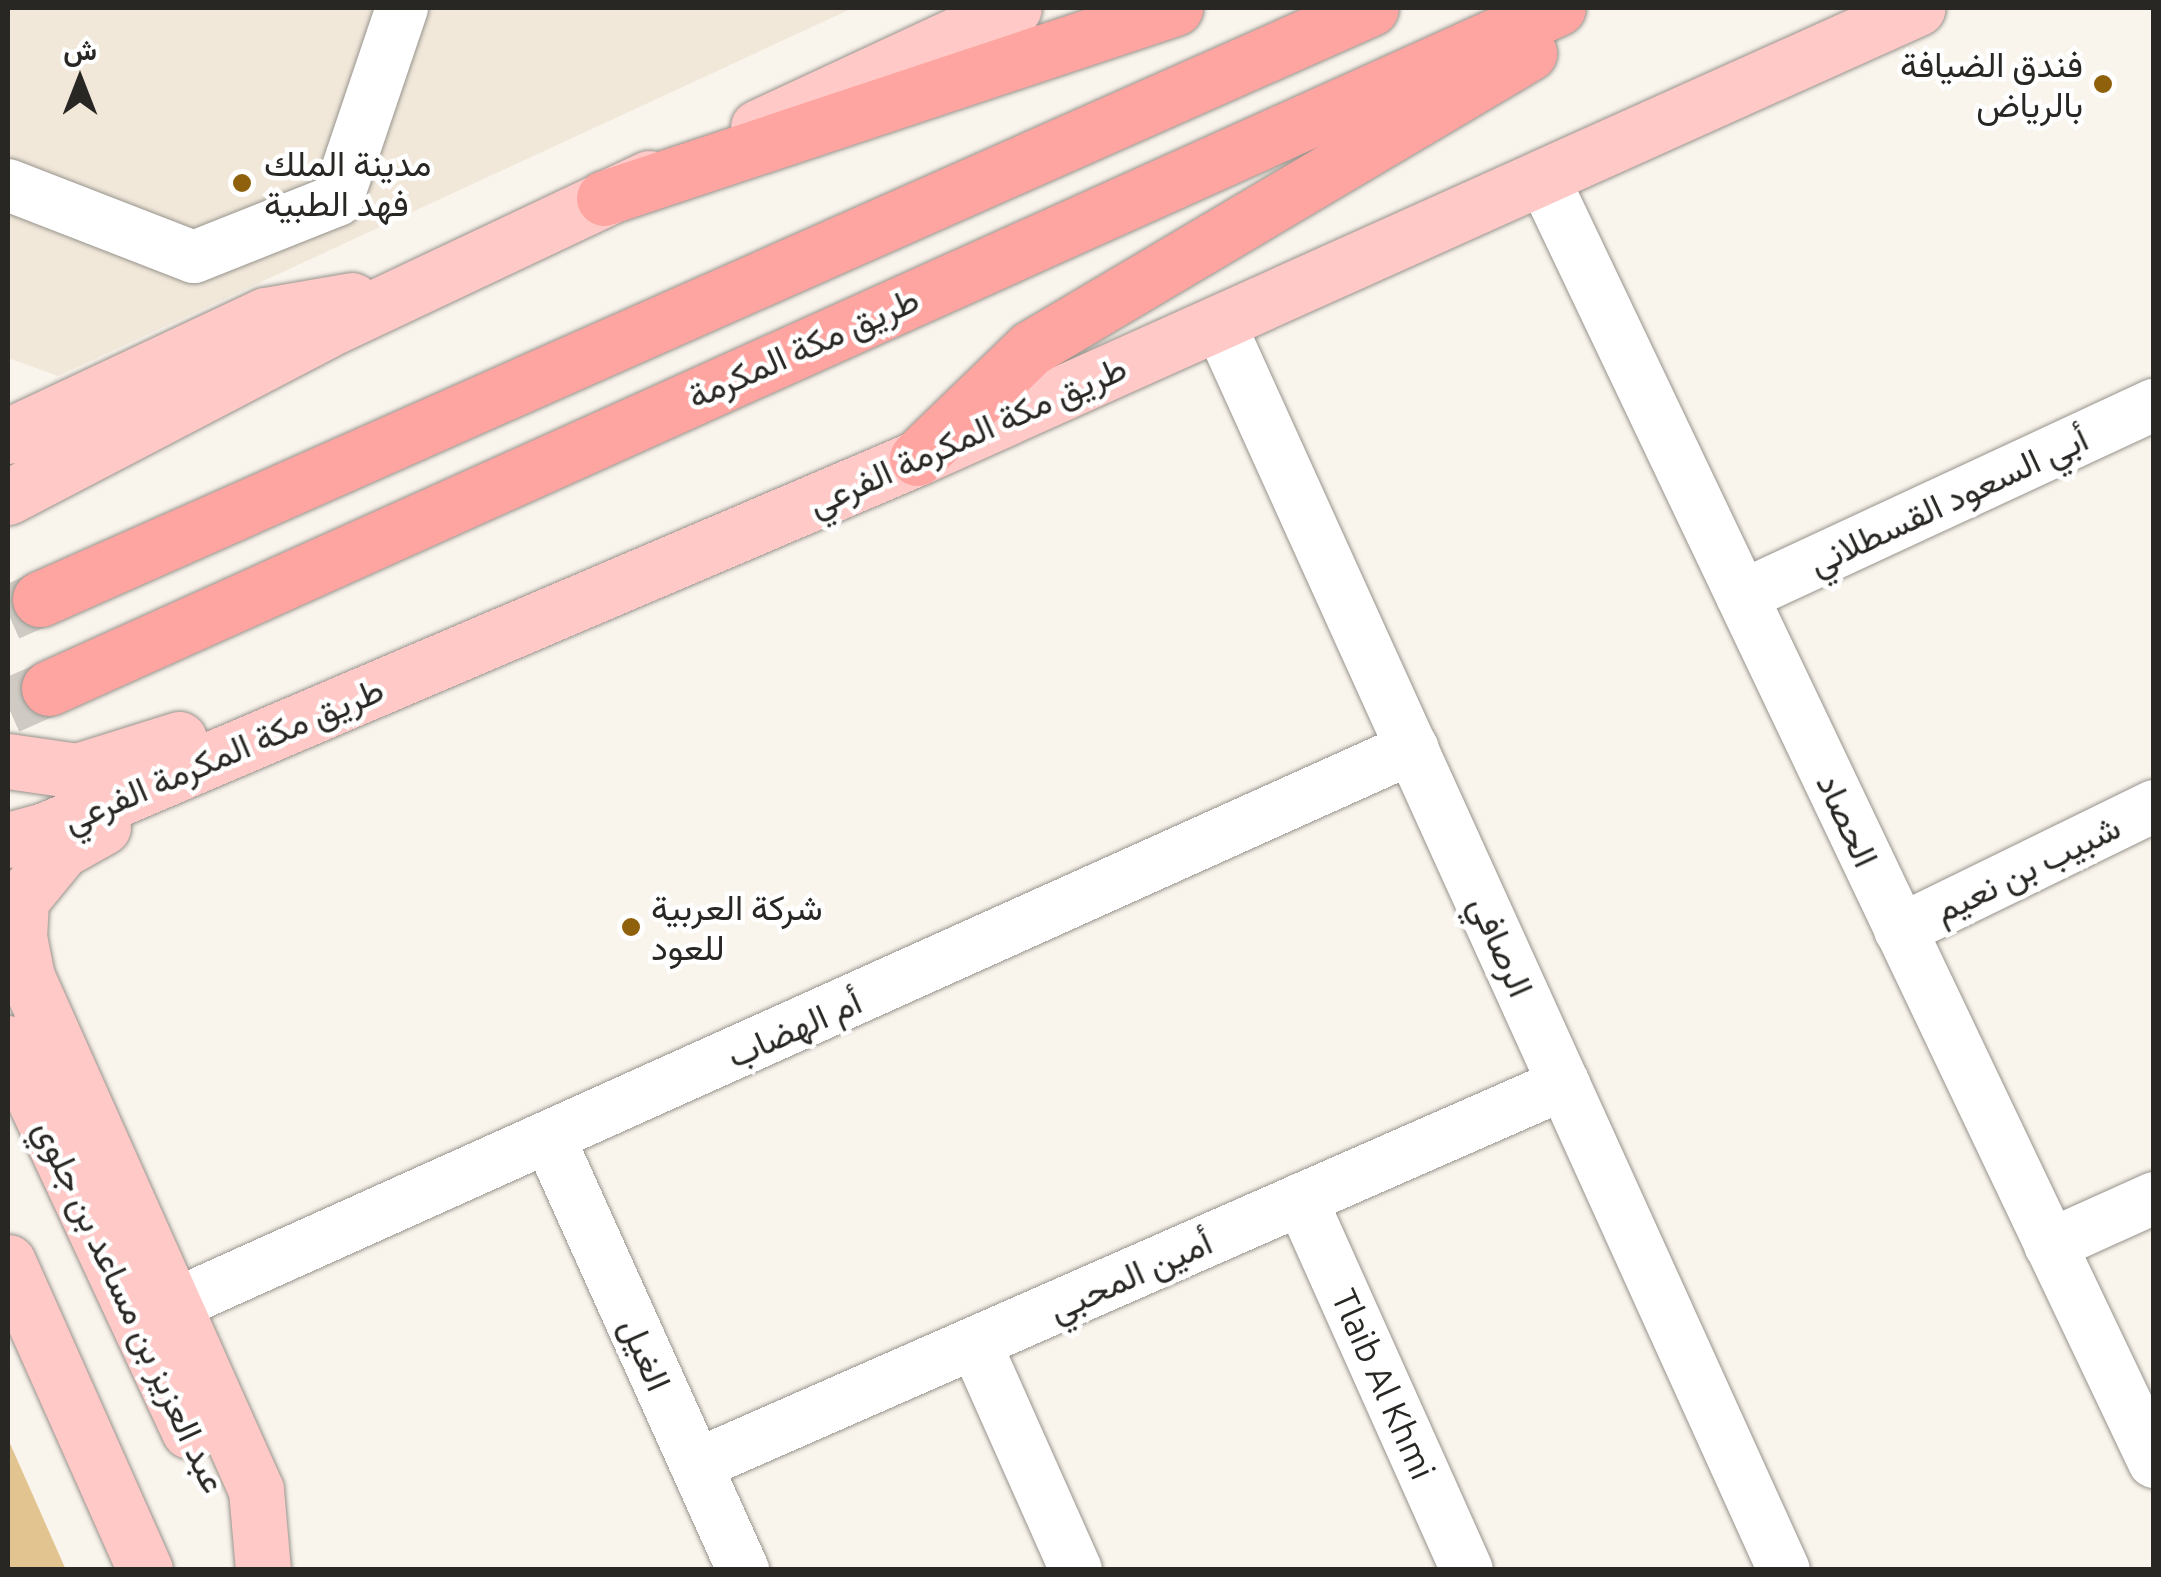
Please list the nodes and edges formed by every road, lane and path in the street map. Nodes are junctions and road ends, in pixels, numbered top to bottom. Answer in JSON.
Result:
{"nodes":[{"id":1,"x":402,"y":8,"type":"edge"},
{"id":2,"x":1014,"y":8,"type":"edge"},
{"id":3,"x":1175,"y":8,"type":"edge"},
{"id":4,"x":1371,"y":8,"type":"edge"},
{"id":5,"x":1558,"y":8,"type":"edge"},
{"id":6,"x":1576,"y":8,"type":"edge"},
{"id":7,"x":1918,"y":8,"type":"edge"},
{"id":8,"x":1543,"y":178,"type":"junction"},
{"id":9,"x":8,"y":185,"type":"edge"},
{"id":10,"x":604,"y":198,"type":"junction"},
{"id":11,"x":434,"y":285,"type":"junction"},
{"id":12,"x":1220,"y":323,"type":"junction"},
{"id":13,"x":2154,"y":405,"type":"edge"},
{"id":14,"x":8,"y":436,"type":"edge"},
{"id":15,"x":917,"y":458,"type":"junction"},
{"id":16,"x":8,"y":497,"type":"edge"},
{"id":17,"x":8,"y":526,"type":"edge"},
{"id":18,"x":1742,"y":596,"type":"junction"},
{"id":19,"x":40,"y":600,"type":"tunnel mouth"},
{"id":20,"x":442,"y":660,"type":"junction"},
{"id":21,"x":49,"y":688,"type":"tunnel mouth"},
{"id":22,"x":1412,"y":748,"type":"junction"},
{"id":23,"x":8,"y":761,"type":"edge"},
{"id":24,"x":2154,"y":806,"type":"edge"},
{"id":25,"x":8,"y":840,"type":"edge"},
{"id":26,"x":1900,"y":930,"type":"junction"},
{"id":27,"x":8,"y":1043,"type":"edge"},
{"id":28,"x":1564,"y":1084,"type":"junction"},
{"id":29,"x":548,"y":1138,"type":"junction"},
{"id":30,"x":2154,"y":1198,"type":"edge"},
{"id":31,"x":1301,"y":1199,"type":"junction"},
{"id":32,"x":2050,"y":1245,"type":"junction"},
{"id":33,"x":8,"y":1262,"type":"edge"},
{"id":34,"x":174,"y":1305,"type":"junction"},
{"id":35,"x":974,"y":1343,"type":"junction"},
{"id":36,"x":2154,"y":1462,"type":"edge"},
{"id":37,"x":696,"y":1466,"type":"junction"},
{"id":38,"x":145,"y":1570,"type":"edge"},
{"id":39,"x":253,"y":1570,"type":"edge"},
{"id":40,"x":263,"y":1570,"type":"edge"},
{"id":41,"x":743,"y":1570,"type":"edge"},
{"id":42,"x":1076,"y":1570,"type":"edge"},
{"id":43,"x":1468,"y":1570,"type":"edge"},
{"id":44,"x":1784,"y":1570,"type":"edge"}],
"edges":[{"from":1,"to":9,"type":"street"},
{"from":2,"to":10,"type":"main road"},
{"from":3,"to":10,"type":"highway"},
{"from":4,"to":19,"type":"highway"},
{"from":5,"to":21,"type":"highway","name":"طريق مكة المكرمة"},
{"from":6,"to":15,"type":"highway"},
{"from":7,"to":8,"type":"main road","name":"طريق مكة المكرمة الفرعي"},
{"from":8,"to":12,"type":"main road","name":"طريق مكة المكرمة الفرعي"},
{"from":8,"to":18,"type":"street","name":"الحصاد"},
{"from":10,"to":11,"type":"main road"},
{"from":11,"to":14,"type":"main road"},
{"from":11,"to":16,"type":"main road"},
{"from":11,"to":17,"type":"main road"},
{"from":12,"to":15,"type":"main road","name":"طريق مكة المكرمة الفرعي"},
{"from":12,"to":22,"type":"street","name":"الرصافي"},
{"from":13,"to":18,"type":"street","name":"أبي السعود القسطلاني"},
{"from":15,"to":20,"type":"main road","name":"طريق مكة المكرمة الفرعي"},
{"from":18,"to":26,"type":"street","name":"الحصاد"},
{"from":20,"to":23,"type":"main road"},
{"from":20,"to":25,"type":"main road","name":"طريق مكة المكرمة الفرعي"},
{"from":20,"to":34,"type":"main road"},
{"from":22,"to":28,"type":"street","name":"الرصافي"},
{"from":22,"to":29,"type":"street","name":"أم الهضاب"},
{"from":24,"to":26,"type":"street","name":"شبيب بن نعيم"},
{"from":26,"to":32,"type":"street","name":"الحصاد"},
{"from":27,"to":39,"type":"main road","name":"عبد العزيز بن مساعد بن جلوي"},
{"from":28,"to":31,"type":"street","name":"أمين المحبي"},
{"from":28,"to":44,"type":"street","name":"الرصافي"},
{"from":29,"to":34,"type":"street","name":"أم الهضاب"},
{"from":29,"to":37,"type":"street","name":"الغيل"},
{"from":30,"to":32,"type":"street"},
{"from":31,"to":35,"type":"street","name":"أمين المحبي"},
{"from":31,"to":43,"type":"street","name":"Tlaib Al Khmi"},
{"from":32,"to":36,"type":"street","name":"الحصاد"},
{"from":33,"to":38,"type":"main road"},
{"from":34,"to":40,"type":"main road"},
{"from":35,"to":37,"type":"street","name":"أمين المحبي"},
{"from":35,"to":42,"type":"street"},
{"from":37,"to":41,"type":"street","name":"الغيل"}]}
